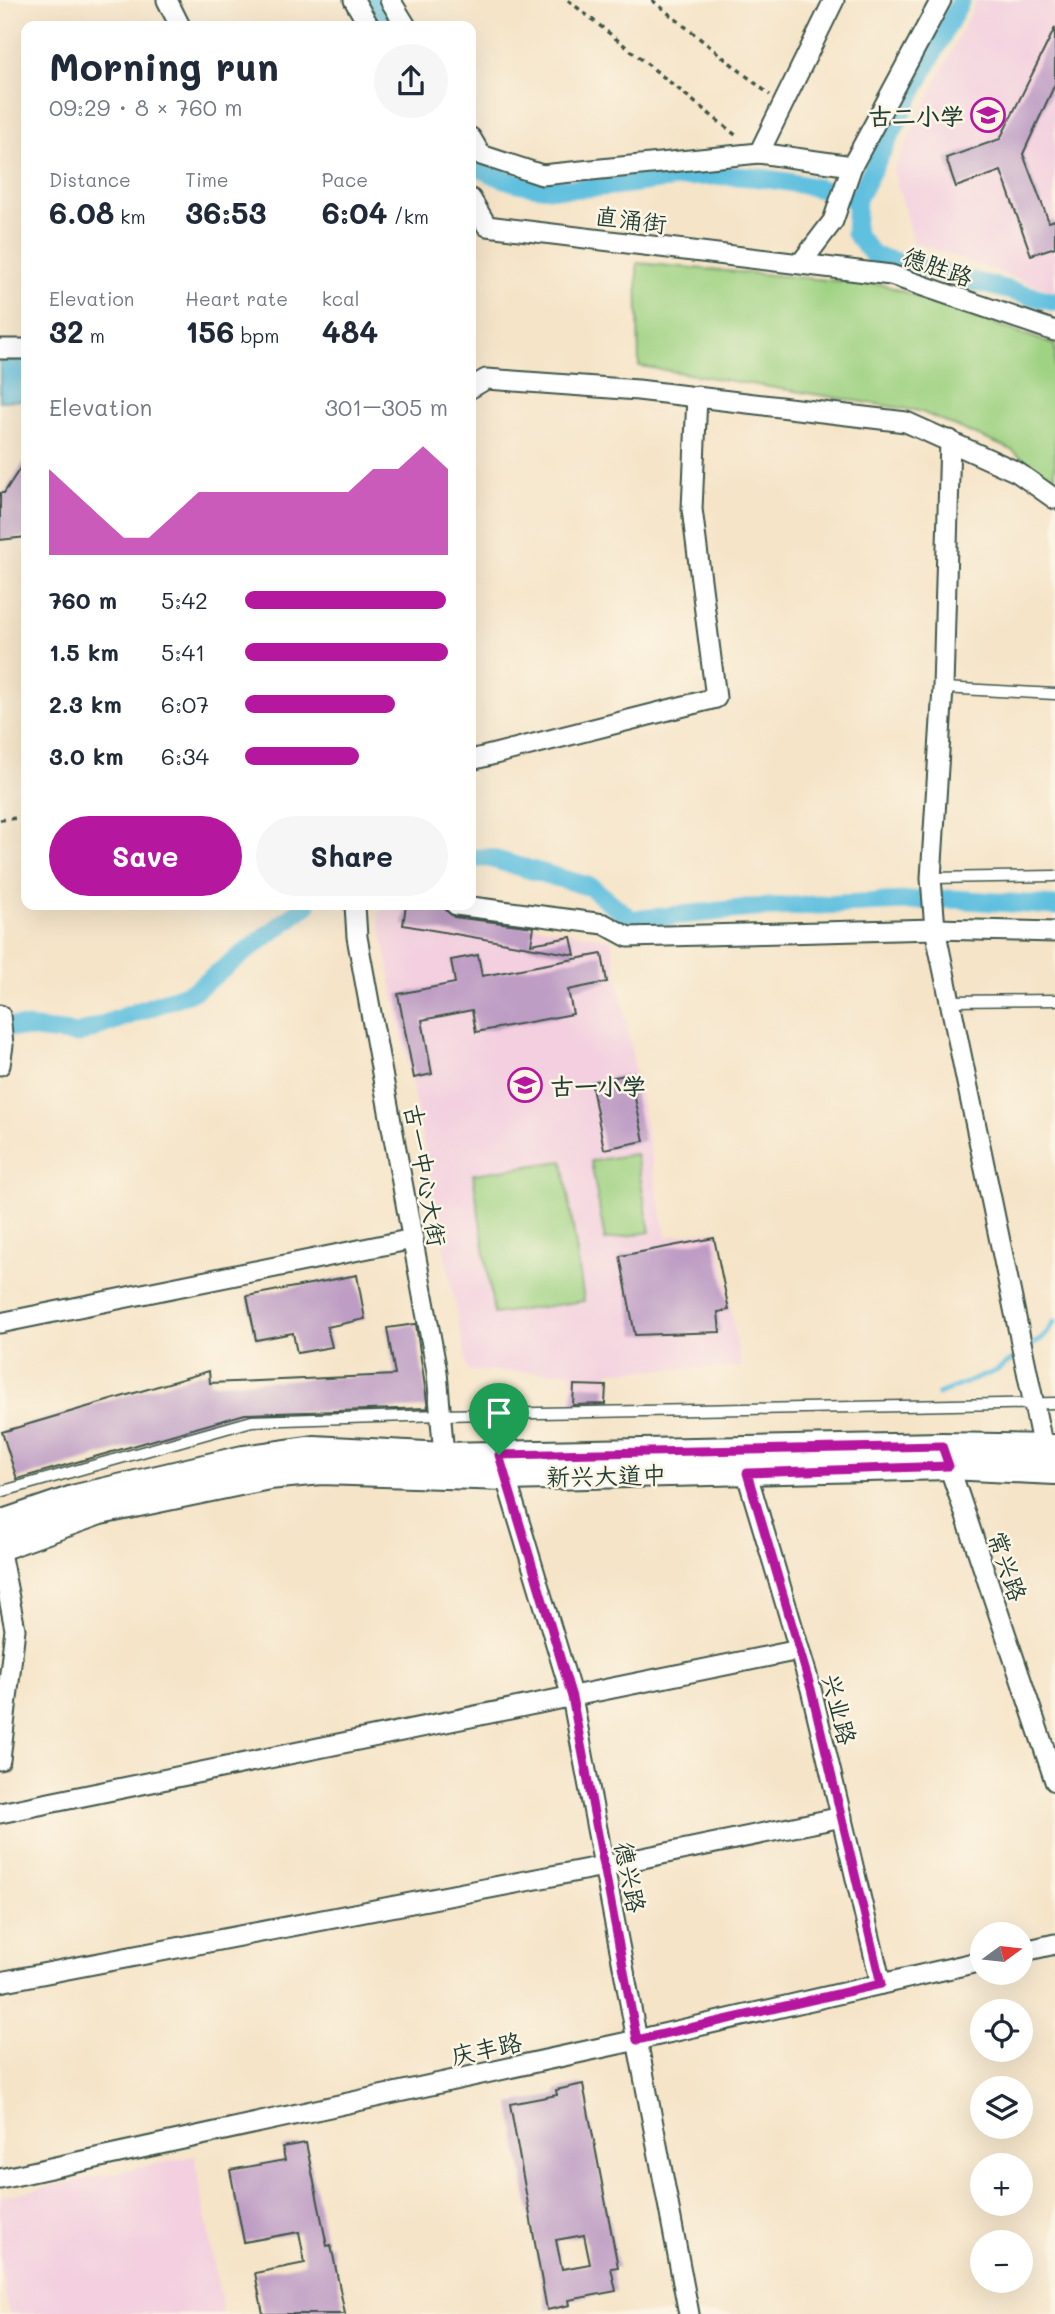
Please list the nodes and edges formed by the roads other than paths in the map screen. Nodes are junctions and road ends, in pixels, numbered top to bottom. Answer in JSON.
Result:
{"nodes":[{"id":1,"x":167,"y":0,"type":"edge"},
{"id":2,"x":354,"y":0,"type":"edge"},
{"id":3,"x":390,"y":0,"type":"edge"},
{"id":4,"x":834,"y":0,"type":"edge"},
{"id":5,"x":941,"y":0,"type":"edge"},
{"id":6,"x":178,"y":21,"type":"edge"},
{"id":7,"x":366,"y":21,"type":"edge"},
{"id":8,"x":403,"y":21,"type":"edge"},
{"id":9,"x":476,"y":146,"type":"edge"},
{"id":10,"x":759,"y":153,"type":"junction"},
{"id":11,"x":852,"y":166,"type":"junction"},
{"id":12,"x":476,"y":207,"type":"edge"},
{"id":13,"x":801,"y":263,"type":"junction"},
{"id":14,"x":1055,"y":331,"type":"edge"},
{"id":15,"x":0,"y":349,"type":"edge"},
{"id":16,"x":21,"y":349,"type":"edge"},
{"id":17,"x":476,"y":385,"type":"edge"},
{"id":18,"x":697,"y":396,"type":"junction"},
{"id":19,"x":950,"y":440,"type":"junction"},
{"id":20,"x":1055,"y":499,"type":"edge"},
{"id":21,"x":943,"y":688,"type":"junction"},
{"id":22,"x":1055,"y":694,"type":"edge"},
{"id":23,"x":476,"y":759,"type":"edge"},
{"id":24,"x":1055,"y":876,"type":"edge"},
{"id":25,"x":931,"y":878,"type":"junction"},
{"id":26,"x":476,"y":908,"type":"edge"},
{"id":27,"x":355,"y":910,"type":"edge"},
{"id":28,"x":934,"y":929,"type":"junction"},
{"id":29,"x":1055,"y":932,"type":"edge"},
{"id":30,"x":1055,"y":1000,"type":"edge"},
{"id":31,"x":950,"y":1001,"type":"junction"},
{"id":32,"x":0,"y":1015,"type":"edge"},
{"id":33,"x":0,"y":1065,"type":"edge"},
{"id":34,"x":413,"y":1239,"type":"junction"},
{"id":35,"x":0,"y":1323,"type":"edge"},
{"id":36,"x":1034,"y":1403,"type":"junction"},
{"id":37,"x":1055,"y":1403,"type":"edge"},
{"id":38,"x":441,"y":1415,"type":"junction"},
{"id":39,"x":444,"y":1456,"type":"junction"},
{"id":40,"x":945,"y":1456,"type":"junction"},
{"id":41,"x":1051,"y":1456,"type":"edge"},
{"id":42,"x":744,"y":1461,"type":"junction"},
{"id":43,"x":503,"y":1466,"type":"junction"},
{"id":44,"x":0,"y":1492,"type":"edge"},
{"id":45,"x":0,"y":1524,"type":"edge"},
{"id":46,"x":0,"y":1550,"type":"edge"},
{"id":47,"x":799,"y":1650,"type":"junction"},
{"id":48,"x":572,"y":1697,"type":"junction"},
{"id":49,"x":0,"y":1759,"type":"edge"},
{"id":50,"x":1055,"y":1781,"type":"edge"},
{"id":51,"x":0,"y":1813,"type":"edge"},
{"id":52,"x":842,"y":1817,"type":"junction"},
{"id":53,"x":604,"y":1866,"type":"junction"},
{"id":54,"x":1055,"y":1944,"type":"edge"},
{"id":55,"x":1033,"y":1949,"type":"edge"},
{"id":56,"x":970,"y":1964,"type":"edge"},
{"id":57,"x":0,"y":1982,"type":"edge"},
{"id":58,"x":881,"y":1984,"type":"junction"},
{"id":59,"x":637,"y":2040,"type":"junction"},
{"id":60,"x":0,"y":2179,"type":"edge"},
{"id":61,"x":689,"y":2314,"type":"edge"}],
"edges":[{"from":1,"to":6,"type":"street"},
{"from":2,"to":7,"type":"street"},
{"from":3,"to":8,"type":"street"},
{"from":4,"to":10,"type":"street"},
{"from":5,"to":11,"type":"street"},
{"from":9,"to":10,"type":"street"},
{"from":10,"to":11,"type":"street"},
{"from":11,"to":13,"type":"street"},
{"from":12,"to":13,"type":"street","name":"直涌街"},
{"from":13,"to":14,"type":"street","name":"德胜路"},
{"from":15,"to":16,"type":"street"},
{"from":17,"to":18,"type":"street"},
{"from":18,"to":19,"type":"street"},
{"from":18,"to":23,"type":"street"},
{"from":19,"to":20,"type":"street"},
{"from":19,"to":21,"type":"street"},
{"from":21,"to":22,"type":"lane"},
{"from":21,"to":25,"type":"street"},
{"from":24,"to":25,"type":"lane"},
{"from":25,"to":28,"type":"street"},
{"from":26,"to":28,"type":"street"},
{"from":27,"to":34,"type":"street","name":"古一中心大街"},
{"from":28,"to":29,"type":"street"},
{"from":28,"to":31,"type":"street"},
{"from":30,"to":31,"type":"lane"},
{"from":31,"to":36,"type":"street"},
{"from":32,"to":33,"type":"street"},
{"from":34,"to":35,"type":"street"},
{"from":34,"to":38,"type":"street","name":"古一中心大街"},
{"from":36,"to":37,"type":"lane"},
{"from":36,"to":38,"type":"lane"},
{"from":36,"to":41,"type":"street"},
{"from":38,"to":39,"type":"street","name":"古一中心大街"},
{"from":38,"to":44,"type":"lane"},
{"from":39,"to":43,"type":"main road","name":"新兴大道中"},
{"from":39,"to":45,"type":"main road","name":"新兴大道中"},
{"from":40,"to":41,"type":"main road","name":"新兴大道中"},
{"from":40,"to":42,"type":"main road","name":"新兴大道中"},
{"from":40,"to":50,"type":"street","name":"常兴路"},
{"from":42,"to":43,"type":"main road","name":"新兴大道中"},
{"from":42,"to":47,"type":"street","name":"兴业路"},
{"from":43,"to":46,"type":"main road","name":"新兴大道中"},
{"from":43,"to":48,"type":"street","name":"德兴路"},
{"from":46,"to":49,"type":"street"},
{"from":47,"to":48,"type":"street"},
{"from":47,"to":52,"type":"street","name":"兴业路"},
{"from":48,"to":51,"type":"street"},
{"from":48,"to":53,"type":"street","name":"德兴路"},
{"from":52,"to":53,"type":"street"},
{"from":52,"to":58,"type":"street","name":"兴业路"},
{"from":53,"to":57,"type":"street"},
{"from":53,"to":59,"type":"street","name":"德兴路"},
{"from":54,"to":55,"type":"street"},
{"from":56,"to":58,"type":"street","name":"庆丰路"},
{"from":58,"to":59,"type":"street","name":"庆丰路"},
{"from":59,"to":60,"type":"street","name":"庆丰路"},
{"from":59,"to":61,"type":"street","name":"德兴路"}]}
